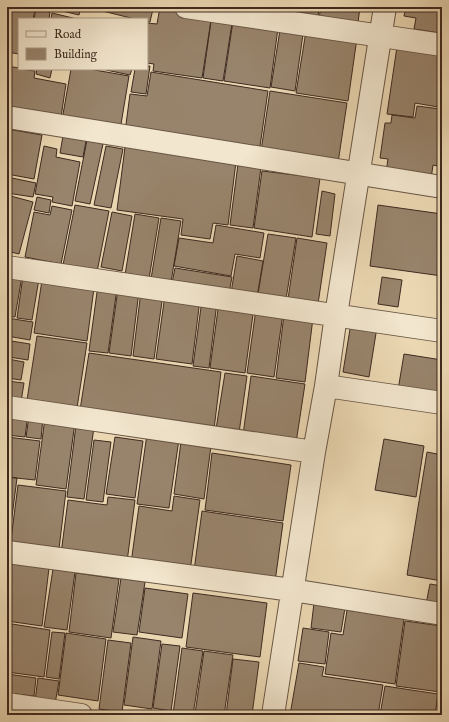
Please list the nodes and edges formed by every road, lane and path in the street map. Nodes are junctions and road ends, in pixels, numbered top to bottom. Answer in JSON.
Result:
{"nodes":[{"id":1,"x":186,"y":7,"type":"edge"},
{"id":2,"x":385,"y":7,"type":"edge"},
{"id":3,"x":380,"y":36,"type":"junction"},
{"id":4,"x":442,"y":45,"type":"edge"},
{"id":5,"x":7,"y":117,"type":"edge"},
{"id":6,"x":358,"y":174,"type":"junction"},
{"id":7,"x":442,"y":188,"type":"edge"},
{"id":8,"x":7,"y":268,"type":"edge"},
{"id":9,"x":336,"y":315,"type":"junction"},
{"id":10,"x":442,"y":331,"type":"edge"},
{"id":11,"x":326,"y":386,"type":"junction"},
{"id":12,"x":442,"y":403,"type":"edge"},
{"id":13,"x":7,"y":407,"type":"edge"},
{"id":14,"x":314,"y":452,"type":"junction"},
{"id":15,"x":7,"y":552,"type":"edge"},
{"id":16,"x":292,"y":590,"type":"junction"},
{"id":17,"x":442,"y":614,"type":"edge"},
{"id":18,"x":7,"y":704,"type":"edge"},
{"id":19,"x":81,"y":715,"type":"edge"},
{"id":20,"x":272,"y":715,"type":"edge"}],
"edges":[{"from":1,"to":3,"type":"street"},
{"from":2,"to":3,"type":"street"},
{"from":3,"to":4,"type":"street"},
{"from":3,"to":6,"type":"street"},
{"from":5,"to":6,"type":"street"},
{"from":6,"to":7,"type":"street"},
{"from":6,"to":9,"type":"street"},
{"from":8,"to":9,"type":"street"},
{"from":9,"to":10,"type":"street"},
{"from":9,"to":11,"type":"street"},
{"from":11,"to":12,"type":"street"},
{"from":11,"to":14,"type":"street"},
{"from":13,"to":14,"type":"street"},
{"from":14,"to":16,"type":"street"},
{"from":15,"to":16,"type":"street"},
{"from":16,"to":17,"type":"street"},
{"from":16,"to":20,"type":"street"},
{"from":18,"to":19,"type":"street"}]}
